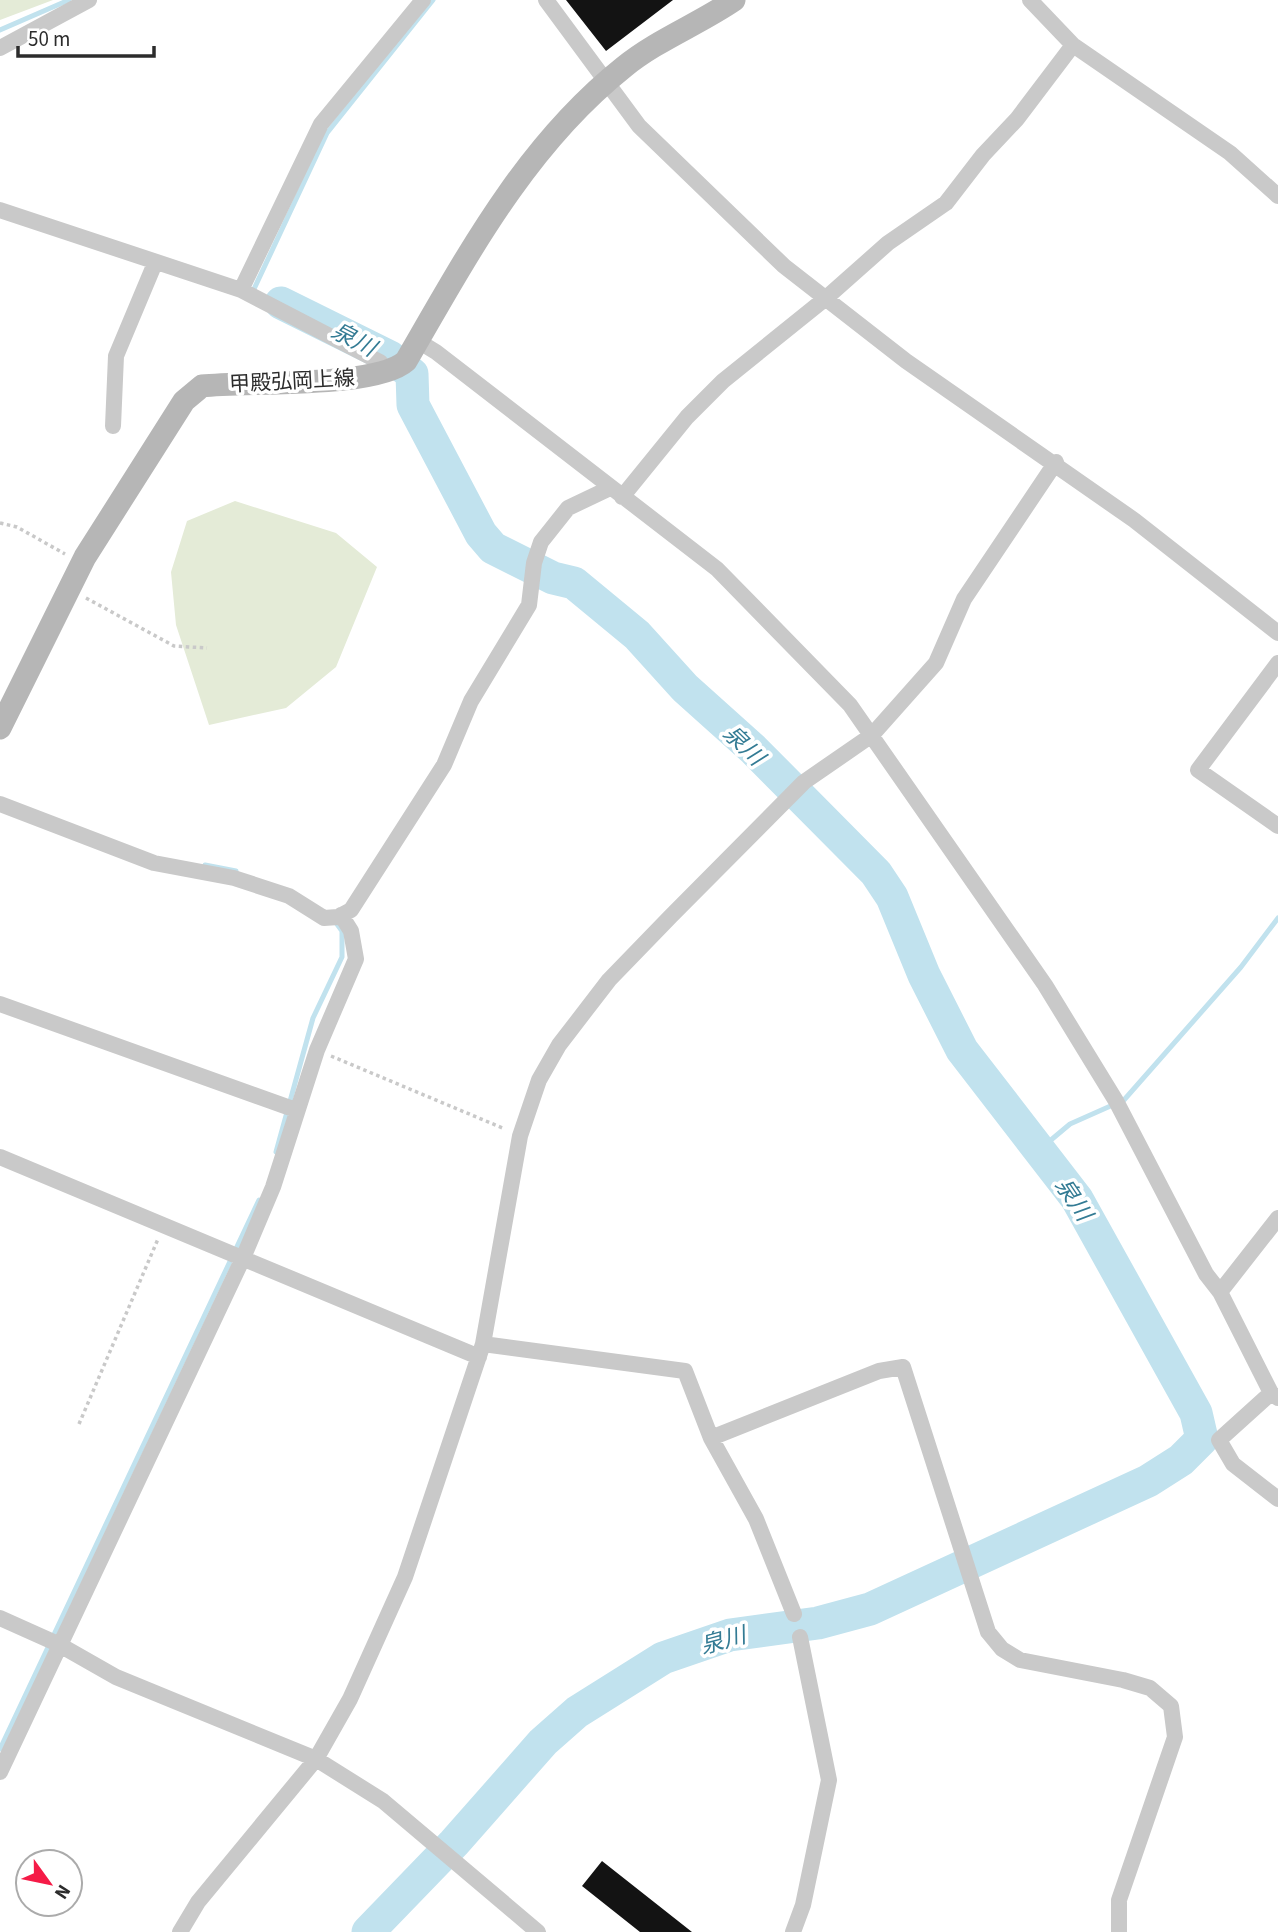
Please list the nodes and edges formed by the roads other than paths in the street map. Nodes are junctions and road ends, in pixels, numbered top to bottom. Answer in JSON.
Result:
{"nodes":[{"id":1,"x":89,"y":0,"type":"edge"},
{"id":2,"x":423,"y":0,"type":"edge"},
{"id":3,"x":546,"y":0,"type":"edge"},
{"id":4,"x":734,"y":0,"type":"edge"},
{"id":5,"x":1030,"y":0,"type":"edge"},
{"id":6,"x":1073,"y":45,"type":"junction"},
{"id":7,"x":0,"y":48,"type":"edge"},
{"id":8,"x":606,"y":83,"type":"junction"},
{"id":9,"x":1278,"y":196,"type":"edge"},
{"id":10,"x":0,"y":210,"type":"edge"},
{"id":11,"x":155,"y":263,"type":"junction"},
{"id":12,"x":241,"y":290,"type":"junction"},
{"id":13,"x":826,"y":298,"type":"junction"},
{"id":14,"x":402,"y":361,"type":"junction"},
{"id":15,"x":113,"y":426,"type":"dead end"},
{"id":16,"x":1056,"y":462,"type":"junction"},
{"id":17,"x":616,"y":492,"type":"junction"},
{"id":18,"x":1278,"y":633,"type":"edge"},
{"id":19,"x":1278,"y":663,"type":"edge"},
{"id":20,"x":0,"y":728,"type":"edge"},
{"id":21,"x":872,"y":735,"type":"junction"},
{"id":22,"x":0,"y":804,"type":"edge"},
{"id":23,"x":1278,"y":826,"type":"edge"},
{"id":24,"x":337,"y":917,"type":"junction"},
{"id":25,"x":0,"y":1004,"type":"edge"},
{"id":26,"x":293,"y":1109,"type":"junction"},
{"id":27,"x":0,"y":1157,"type":"edge"},
{"id":28,"x":1278,"y":1218,"type":"edge"},
{"id":29,"x":243,"y":1258,"type":"junction"},
{"id":30,"x":1220,"y":1292,"type":"junction"},
{"id":31,"x":481,"y":1350,"type":"junction"},
{"id":32,"x":1274,"y":1395,"type":"edge"},
{"id":33,"x":711,"y":1438,"type":"junction"},
{"id":34,"x":1278,"y":1499,"type":"edge"},
{"id":35,"x":793,"y":1614,"type":"dead end"},
{"id":36,"x":0,"y":1618,"type":"edge"},
{"id":37,"x":800,"y":1637,"type":"dead end"},
{"id":38,"x":56,"y":1643,"type":"junction"},
{"id":39,"x":316,"y":1759,"type":"junction"},
{"id":40,"x":0,"y":1772,"type":"edge"},
{"id":41,"x":180,"y":1932,"type":"edge"},
{"id":42,"x":538,"y":1932,"type":"edge"},
{"id":43,"x":793,"y":1932,"type":"edge"},
{"id":44,"x":1119,"y":1932,"type":"edge"}],
"edges":[{"from":1,"to":7,"type":"street"},
{"from":2,"to":12,"type":"street"},
{"from":3,"to":8,"type":"street"},
{"from":4,"to":8,"type":"main road"},
{"from":5,"to":6,"type":"street"},
{"from":6,"to":9,"type":"street"},
{"from":6,"to":13,"type":"street"},
{"from":8,"to":13,"type":"street"},
{"from":8,"to":14,"type":"main road"},
{"from":10,"to":11,"type":"street"},
{"from":11,"to":12,"type":"street"},
{"from":11,"to":15,"type":"street"},
{"from":12,"to":14,"type":"street"},
{"from":13,"to":16,"type":"street"},
{"from":13,"to":17,"type":"street"},
{"from":14,"to":17,"type":"street"},
{"from":14,"to":20,"type":"main road","name":"甲殿弘岡上線"},
{"from":16,"to":18,"type":"street"},
{"from":16,"to":21,"type":"street"},
{"from":17,"to":21,"type":"street"},
{"from":17,"to":24,"type":"street"},
{"from":19,"to":23,"type":"street"},
{"from":21,"to":30,"type":"street"},
{"from":21,"to":31,"type":"street"},
{"from":22,"to":24,"type":"street"},
{"from":24,"to":26,"type":"street"},
{"from":25,"to":26,"type":"street"},
{"from":26,"to":29,"type":"street"},
{"from":27,"to":29,"type":"street"},
{"from":28,"to":30,"type":"street"},
{"from":29,"to":31,"type":"street"},
{"from":29,"to":38,"type":"street"},
{"from":30,"to":32,"type":"street"},
{"from":31,"to":33,"type":"street"},
{"from":31,"to":39,"type":"street"},
{"from":32,"to":34,"type":"street"},
{"from":33,"to":35,"type":"street"},
{"from":33,"to":44,"type":"street"},
{"from":36,"to":38,"type":"street"},
{"from":37,"to":43,"type":"street"},
{"from":38,"to":39,"type":"street"},
{"from":38,"to":40,"type":"street"},
{"from":39,"to":41,"type":"street"},
{"from":39,"to":42,"type":"street"}]}
